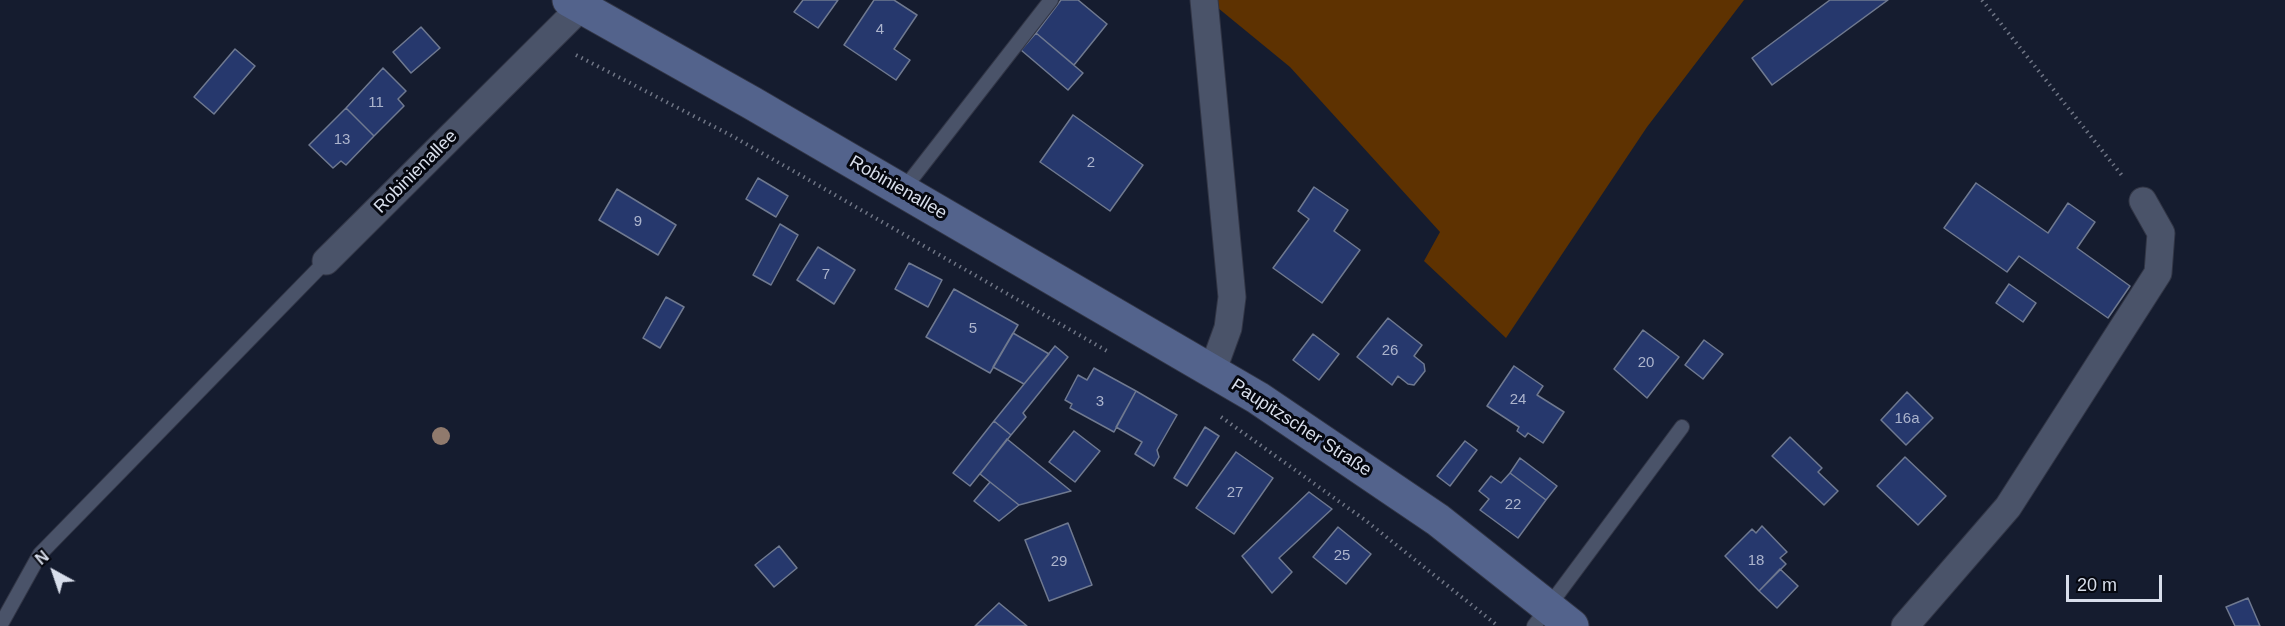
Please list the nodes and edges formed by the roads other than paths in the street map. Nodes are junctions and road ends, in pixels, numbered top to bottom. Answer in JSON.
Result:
{"nodes":[{"id":1,"x":1051,"y":0,"type":"edge"},
{"id":2,"x":1204,"y":0,"type":"edge"},
{"id":3,"x":575,"y":3,"type":"edge"},
{"id":4,"x":903,"y":191,"type":"junction"},
{"id":5,"x":2143,"y":201,"type":"road end"},
{"id":6,"x":326,"y":261,"type":"joint"},
{"id":7,"x":1212,"y":372,"type":"junction"},
{"id":8,"x":1682,"y":427,"type":"dead end"},
{"id":9,"x":1552,"y":619,"type":"edge"},
{"id":10,"x":0,"y":626,"type":"edge"},
{"id":11,"x":1905,"y":626,"type":"edge"}],
"edges":[{"from":1,"to":4,"type":"lane"},
{"from":2,"to":7,"type":"street","name":"Paupitzscher Straße"},
{"from":3,"to":4,"type":"street","name":"Robinienallee"},
{"from":3,"to":6,"type":"street","name":"Robinienallee"},
{"from":4,"to":7,"type":"street","name":"Robinienallee"},
{"from":5,"to":11,"type":"street"},
{"from":6,"to":10,"type":"lane"},
{"from":7,"to":9,"type":"street","name":"Paupitzscher Straße"},
{"from":8,"to":9,"type":"lane"}]}
